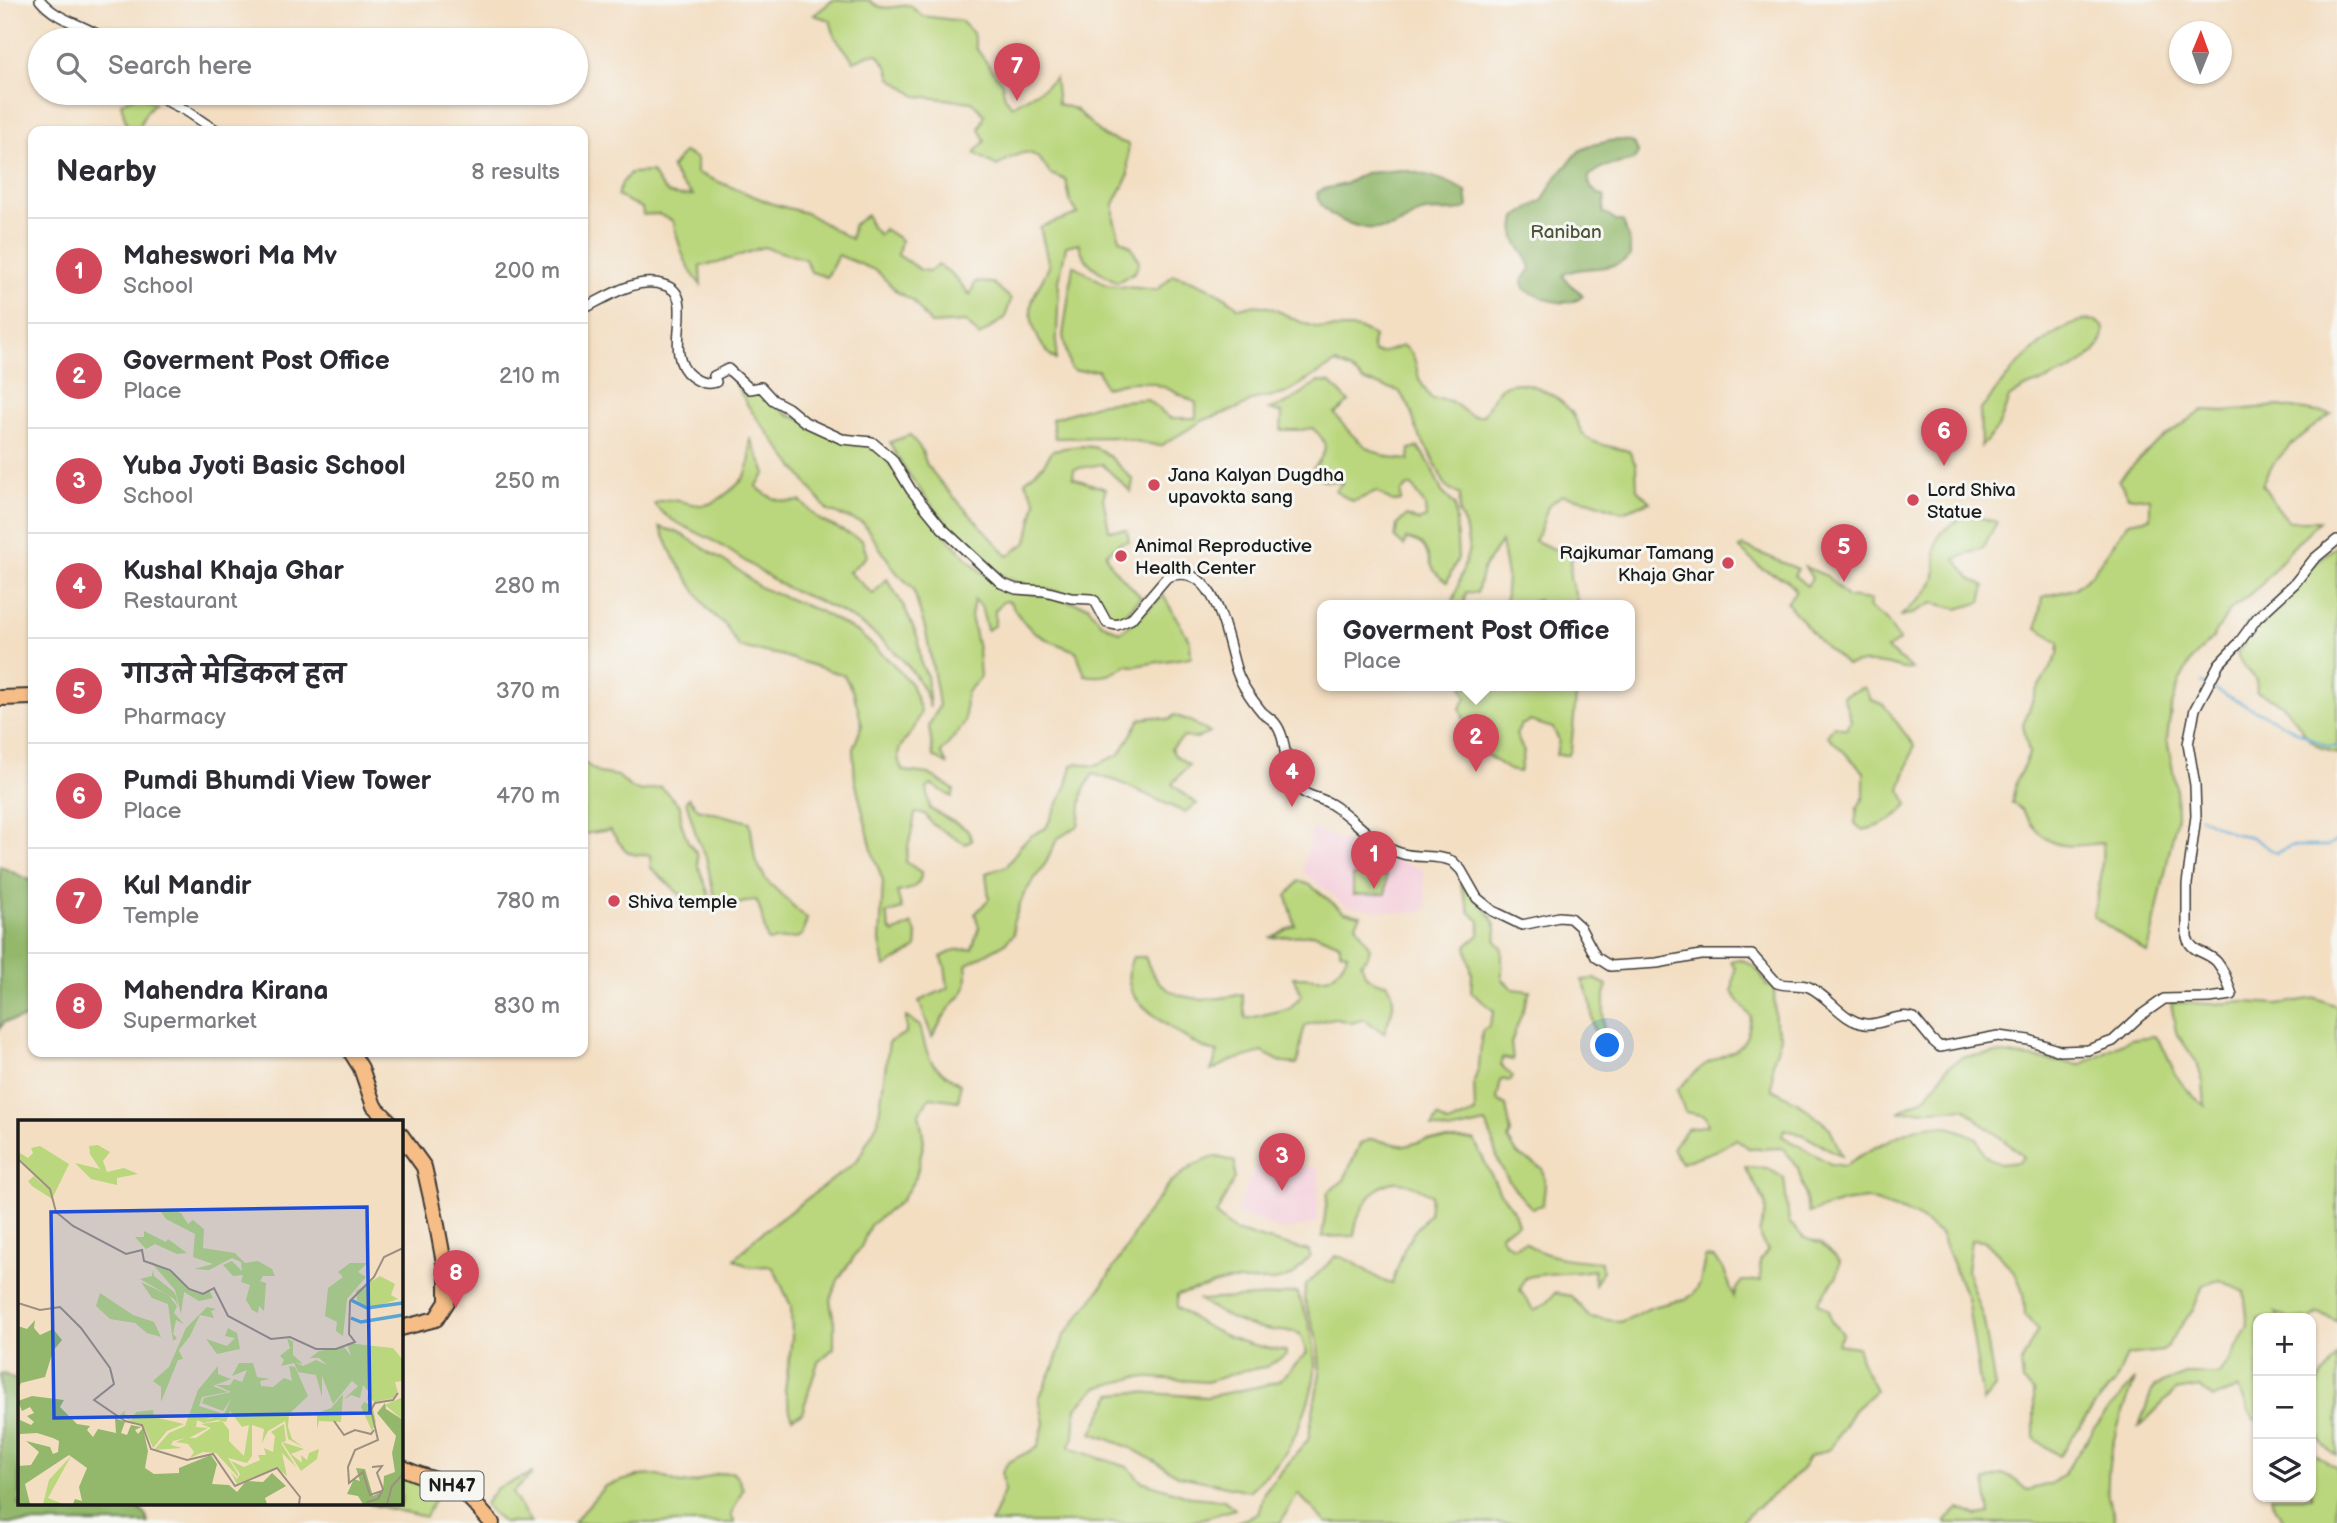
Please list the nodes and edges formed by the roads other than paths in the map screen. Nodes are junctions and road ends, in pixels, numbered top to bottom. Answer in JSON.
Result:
{"nodes":[{"id":1,"x":40,"y":0,"type":"edge"},
{"id":2,"x":80,"y":28,"type":"edge"},
{"id":3,"x":174,"y":105,"type":"edge"},
{"id":4,"x":206,"y":126,"type":"edge"},
{"id":5,"x":588,"y":307,"type":"edge"},
{"id":6,"x":2337,"y":540,"type":"edge"},
{"id":7,"x":0,"y":698,"type":"edge"},
{"id":8,"x":28,"y":698,"type":"edge"},
{"id":9,"x":354,"y":1057,"type":"edge"},
{"id":10,"x":388,"y":1120,"type":"edge"},
{"id":11,"x":402,"y":1136,"type":"edge"},
{"id":12,"x":402,"y":1328,"type":"edge"},
{"id":13,"x":402,"y":1468,"type":"edge"},
{"id":14,"x":492,"y":1523,"type":"edge"}],
"edges":[{"from":1,"to":2,"type":"street"},
{"from":3,"to":4,"type":"street"},
{"from":5,"to":6,"type":"street"},
{"from":7,"to":8,"type":"highway"},
{"from":9,"to":10,"type":"highway"},
{"from":11,"to":12,"type":"highway"},
{"from":13,"to":14,"type":"highway","number":"NH47"}]}
